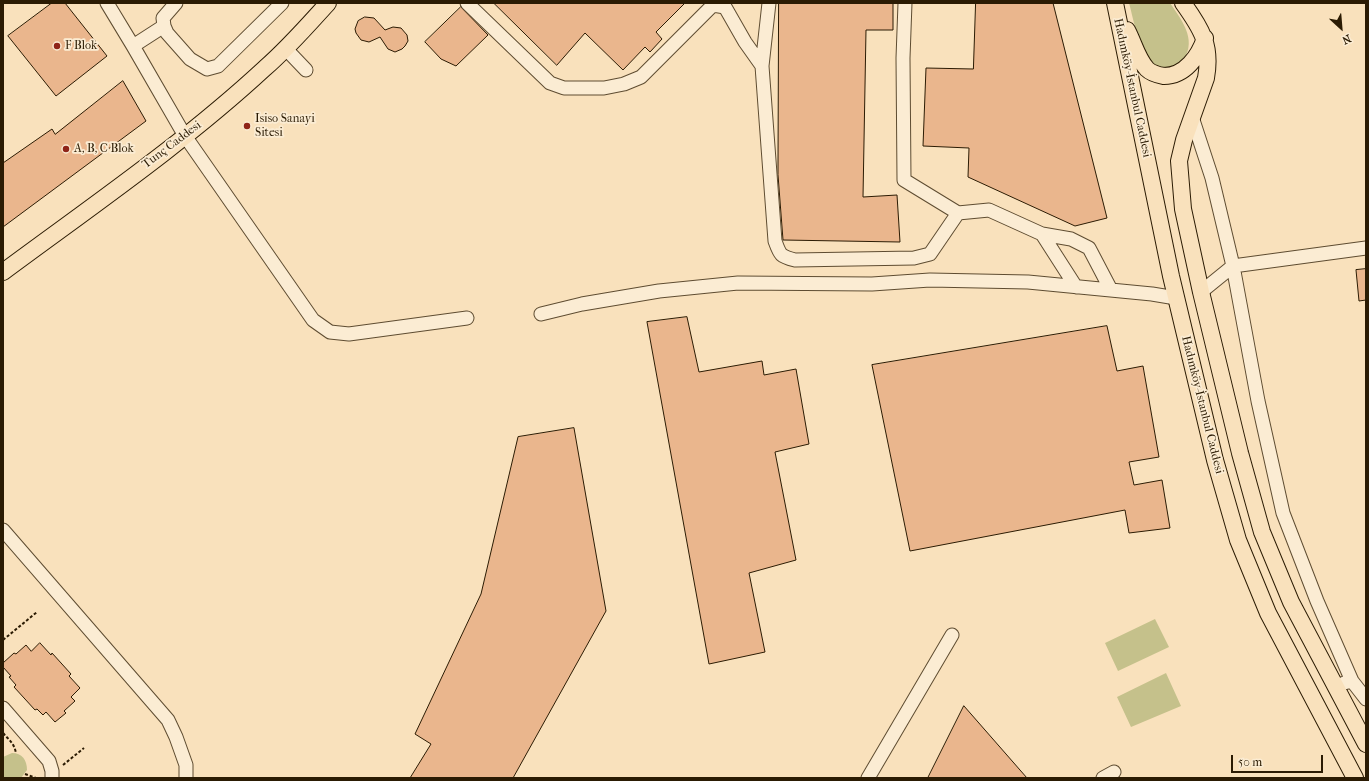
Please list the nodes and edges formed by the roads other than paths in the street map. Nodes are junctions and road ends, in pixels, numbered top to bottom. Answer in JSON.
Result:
{"nodes":[{"id":1,"x":107,"y":3,"type":"edge"},
{"id":2,"x":176,"y":3,"type":"edge"},
{"id":3,"x":282,"y":3,"type":"edge"},
{"id":4,"x":328,"y":3,"type":"edge"},
{"id":5,"x":467,"y":3,"type":"edge"},
{"id":6,"x":769,"y":3,"type":"edge"},
{"id":7,"x":906,"y":3,"type":"edge"},
{"id":8,"x":1183,"y":3,"type":"edge"},
{"id":9,"x":1116,"y":6,"type":"edge"},
{"id":10,"x":164,"y":26,"type":"junction"},
{"id":11,"x":1205,"y":38,"type":"junction"},
{"id":12,"x":134,"y":46,"type":"junction"},
{"id":13,"x":285,"y":48,"type":"junction"},
{"id":14,"x":762,"y":66,"type":"junction"},
{"id":15,"x":306,"y":70,"type":"dead end"},
{"id":16,"x":1192,"y":117,"type":"junction"},
{"id":17,"x":185,"y":136,"type":"junction"},
{"id":18,"x":958,"y":213,"type":"junction"},
{"id":19,"x":1042,"y":234,"type":"junction"},
{"id":20,"x":1366,"y":248,"type":"edge"},
{"id":21,"x":1234,"y":266,"type":"junction"},
{"id":22,"x":3,"y":272,"type":"edge"},
{"id":23,"x":1076,"y":287,"type":"junction"},
{"id":24,"x":1111,"y":290,"type":"junction"},
{"id":25,"x":1201,"y":292,"type":"junction"},
{"id":26,"x":1176,"y":298,"type":"junction"},
{"id":27,"x":541,"y":314,"type":"dead end"},
{"id":28,"x":467,"y":318,"type":"dead end"},
{"id":29,"x":3,"y":530,"type":"edge"},
{"id":30,"x":952,"y":635,"type":"dead end"},
{"id":31,"x":1352,"y":681,"type":"junction"},
{"id":32,"x":1334,"y":684,"type":"junction"},
{"id":33,"x":1366,"y":700,"type":"edge"},
{"id":34,"x":3,"y":708,"type":"edge"},
{"id":35,"x":1366,"y":744,"type":"edge"},
{"id":36,"x":52,"y":776,"type":"edge"},
{"id":37,"x":186,"y":778,"type":"edge"},
{"id":38,"x":868,"y":778,"type":"edge"},
{"id":39,"x":1355,"y":778,"type":"edge"}],
"edges":[{"from":1,"to":12,"type":"street"},
{"from":2,"to":10,"type":"street"},
{"from":3,"to":10,"type":"street"},
{"from":4,"to":13,"type":"main road","name":"Tunç Caddesi"},
{"from":5,"to":14,"type":"street"},
{"from":6,"to":14,"type":"street"},
{"from":7,"to":18,"type":"street"},
{"from":8,"to":11,"type":"main road"},
{"from":9,"to":11,"type":"main road"},
{"from":9,"to":26,"type":"main road","name":"Hadımköy-İstanbul Caddesi"},
{"from":10,"to":12,"type":"street"},
{"from":11,"to":16,"type":"main road","name":"Hadımköy-İstanbul Caddesi"},
{"from":12,"to":17,"type":"street"},
{"from":13,"to":15,"type":"street"},
{"from":13,"to":17,"type":"main road","name":"Tunç Caddesi"},
{"from":14,"to":18,"type":"street"},
{"from":16,"to":21,"type":"street"},
{"from":16,"to":25,"type":"main road","name":"Hadımköy-İstanbul Caddesi"},
{"from":17,"to":22,"type":"main road","name":"Tunç Caddesi"},
{"from":17,"to":28,"type":"street"},
{"from":18,"to":19,"type":"street"},
{"from":19,"to":23,"type":"street"},
{"from":19,"to":24,"type":"street"},
{"from":20,"to":21,"type":"street"},
{"from":21,"to":25,"type":"street"},
{"from":21,"to":31,"type":"street"},
{"from":23,"to":24,"type":"street"},
{"from":23,"to":27,"type":"street"},
{"from":24,"to":26,"type":"street"},
{"from":25,"to":26,"type":"main road"},
{"from":25,"to":32,"type":"main road","name":"Hadımköy-İstanbul Caddesi"},
{"from":26,"to":39,"type":"main road","name":"Hadımköy-İstanbul Caddesi"},
{"from":29,"to":37,"type":"street"},
{"from":30,"to":38,"type":"street"},
{"from":31,"to":32,"type":"street"},
{"from":31,"to":33,"type":"street"},
{"from":32,"to":35,"type":"main road","name":"Hadımköy-İstanbul Caddesi"},
{"from":34,"to":36,"type":"street"}]}
